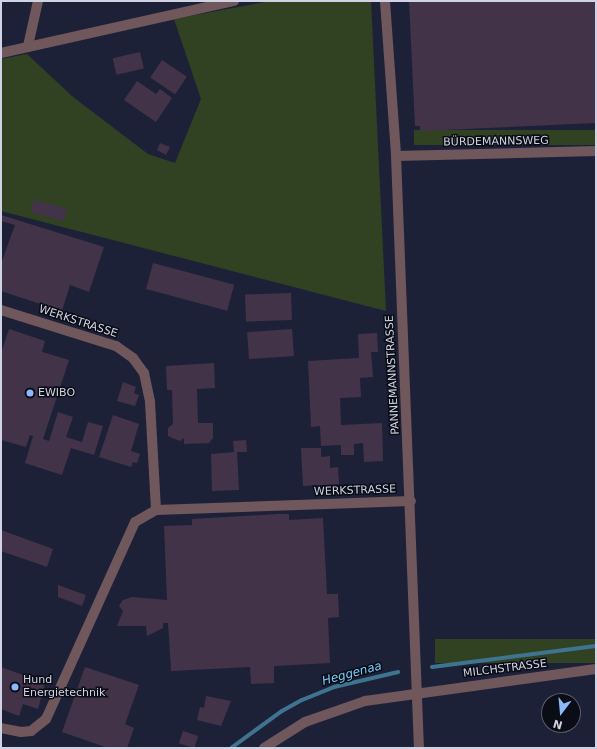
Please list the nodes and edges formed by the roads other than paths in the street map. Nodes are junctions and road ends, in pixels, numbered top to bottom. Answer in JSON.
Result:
{"nodes":[{"id":1,"x":38,"y":1,"type":"edge"},
{"id":2,"x":234,"y":1,"type":"edge"},
{"id":3,"x":385,"y":1,"type":"edge"},
{"id":4,"x":28,"y":46,"type":"junction"},
{"id":5,"x":1,"y":53,"type":"edge"},
{"id":6,"x":596,"y":152,"type":"edge"},
{"id":7,"x":396,"y":156,"type":"junction"},
{"id":8,"x":1,"y":310,"type":"edge"},
{"id":9,"x":411,"y":501,"type":"junction"},
{"id":10,"x":156,"y":510,"type":"junction"},
{"id":11,"x":596,"y":669,"type":"edge"},
{"id":12,"x":417,"y":692,"type":"junction"},
{"id":13,"x":1,"y":728,"type":"edge"},
{"id":14,"x":264,"y":748,"type":"edge"},
{"id":15,"x":419,"y":748,"type":"edge"}],
"edges":[{"from":1,"to":4,"type":"street"},
{"from":2,"to":4,"type":"street"},
{"from":3,"to":7,"type":"street","name":"PANNEMANNSTRASSE"},
{"from":4,"to":5,"type":"street"},
{"from":6,"to":7,"type":"street","name":"BÜRDEMANNSWEG"},
{"from":7,"to":9,"type":"street","name":"PANNEMANNSTRASSE"},
{"from":8,"to":10,"type":"street","name":"WERKSTRASSE"},
{"from":9,"to":10,"type":"street","name":"WERKSTRASSE"},
{"from":9,"to":12,"type":"street","name":"PANNEMANNSTRASSE"},
{"from":10,"to":13,"type":"street","name":"WERKSTRASSE"},
{"from":11,"to":12,"type":"street","name":"MILCHSTRASSE"},
{"from":12,"to":14,"type":"street","name":"MILCHSTRASSE"},
{"from":12,"to":15,"type":"street","name":"PANNEMANNSTRASSE"}]}
